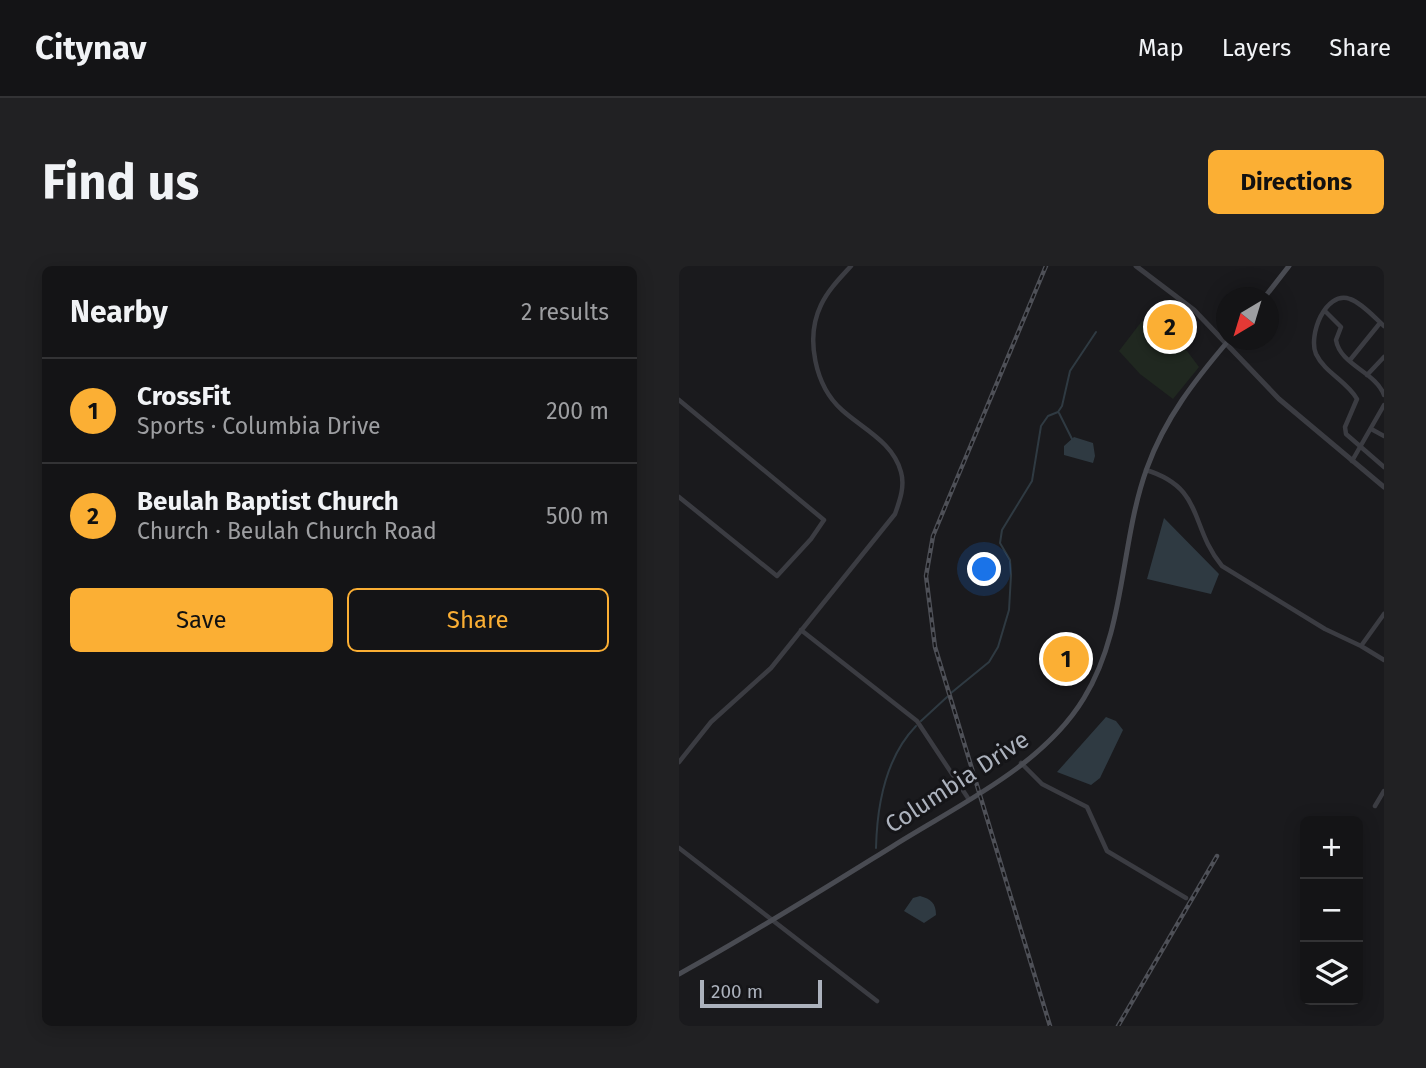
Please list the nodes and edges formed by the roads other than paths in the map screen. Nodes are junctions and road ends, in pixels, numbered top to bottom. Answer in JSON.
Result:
{"nodes":[{"id":1,"x":851,"y":266,"type":"edge"},
{"id":2,"x":1136,"y":266,"type":"edge"},
{"id":3,"x":1289,"y":266,"type":"edge"},
{"id":4,"x":1273,"y":287,"type":"edge"},
{"id":5,"x":1325,"y":311,"type":"junction"},
{"id":6,"x":1382,"y":324,"type":"edge"},
{"id":7,"x":1216,"y":331,"type":"edge"},
{"id":8,"x":1220,"y":350,"type":"edge"},
{"id":9,"x":1235,"y":350,"type":"edge"},
{"id":10,"x":1384,"y":357,"type":"edge"},
{"id":11,"x":1350,"y":360,"type":"junction"},
{"id":12,"x":1367,"y":375,"type":"junction"},
{"id":13,"x":1384,"y":395,"type":"edge"},
{"id":14,"x":679,"y":400,"type":"edge"},
{"id":15,"x":1384,"y":408,"type":"edge"},
{"id":16,"x":1373,"y":429,"type":"junction"},
{"id":17,"x":1384,"y":436,"type":"edge"},
{"id":18,"x":1361,"y":448,"type":"junction"},
{"id":19,"x":1352,"y":461,"type":"junction"},
{"id":20,"x":1384,"y":467,"type":"edge"},
{"id":21,"x":1146,"y":470,"type":"junction"},
{"id":22,"x":1384,"y":487,"type":"edge"},
{"id":23,"x":679,"y":497,"type":"edge"},
{"id":24,"x":1384,"y":614,"type":"edge"},
{"id":25,"x":801,"y":630,"type":"junction"},
{"id":26,"x":1361,"y":646,"type":"junction"},
{"id":27,"x":1384,"y":660,"type":"edge"},
{"id":28,"x":679,"y":762,"type":"edge"},
{"id":29,"x":1021,"y":763,"type":"junction"},
{"id":30,"x":1384,"y":790,"type":"edge"},
{"id":31,"x":968,"y":799,"type":"junction"},
{"id":32,"x":1375,"y":806,"type":"dead end"},
{"id":33,"x":679,"y":848,"type":"edge"},
{"id":34,"x":1186,"y":898,"type":"dead end"},
{"id":35,"x":771,"y":920,"type":"junction"},
{"id":36,"x":679,"y":974,"type":"edge"},
{"id":37,"x":877,"y":1002,"type":"dead end"}],
"edges":[{"from":1,"to":25,"type":"street"},
{"from":2,"to":7,"type":"street"},
{"from":3,"to":4,"type":"main road"},
{"from":5,"to":6,"type":"street"},
{"from":5,"to":11,"type":"street"},
{"from":5,"to":18,"type":"street"},
{"from":6,"to":11,"type":"street"},
{"from":8,"to":21,"type":"main road","name":"Columbia Drive"},
{"from":9,"to":19,"type":"street"},
{"from":10,"to":12,"type":"street"},
{"from":11,"to":12,"type":"street"},
{"from":12,"to":13,"type":"street"},
{"from":14,"to":23,"type":"street"},
{"from":15,"to":16,"type":"street"},
{"from":16,"to":17,"type":"street"},
{"from":16,"to":18,"type":"street"},
{"from":18,"to":19,"type":"street"},
{"from":18,"to":20,"type":"street"},
{"from":19,"to":22,"type":"street"},
{"from":21,"to":26,"type":"street"},
{"from":21,"to":29,"type":"main road","name":"Columbia Drive"},
{"from":24,"to":26,"type":"street"},
{"from":25,"to":28,"type":"street"},
{"from":25,"to":31,"type":"street"},
{"from":26,"to":27,"type":"street"},
{"from":29,"to":31,"type":"main road","name":"Columbia Drive"},
{"from":29,"to":34,"type":"street"},
{"from":30,"to":32,"type":"street"},
{"from":31,"to":35,"type":"main road","name":"Columbia Drive"},
{"from":33,"to":35,"type":"street"},
{"from":35,"to":36,"type":"main road","name":"Columbia Drive"},
{"from":35,"to":37,"type":"street"}]}
